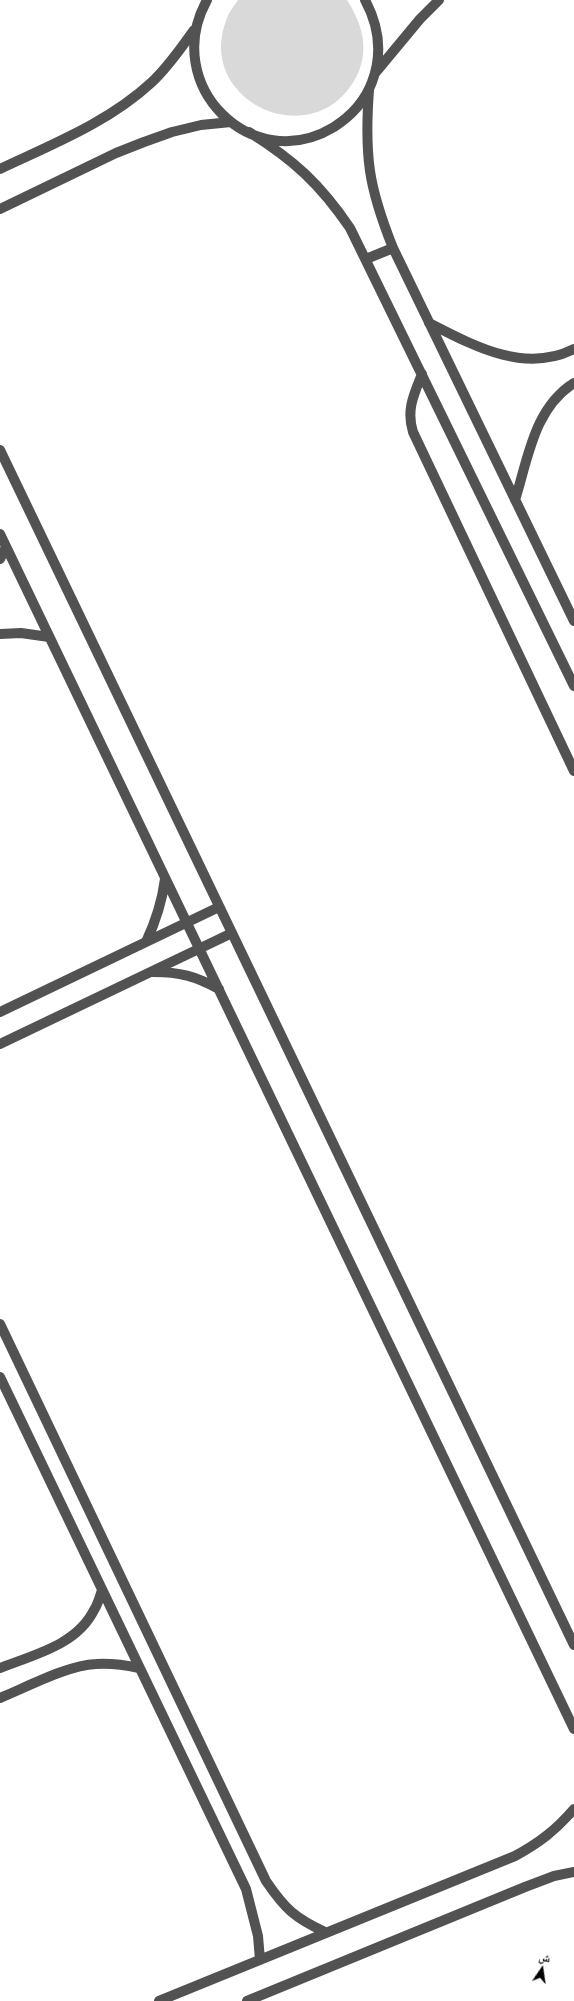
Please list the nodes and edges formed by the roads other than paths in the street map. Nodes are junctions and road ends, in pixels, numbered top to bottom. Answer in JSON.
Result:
{"nodes":[{"id":1,"x":199,"y":0,"type":"edge"},
{"id":2,"x":207,"y":0,"type":"edge"},
{"id":3,"x":365,"y":0,"type":"edge"},
{"id":4,"x":439,"y":0,"type":"edge"},
{"id":5,"x":200,"y":13,"type":"junction"},
{"id":6,"x":195,"y":28,"type":"junction"},
{"id":7,"x":376,"y":72,"type":"junction"},
{"id":8,"x":369,"y":90,"type":"junction"},
{"id":9,"x":231,"y":122,"type":"junction"},
{"id":10,"x":249,"y":132,"type":"junction"},
{"id":11,"x":0,"y":169,"type":"edge"},
{"id":12,"x":0,"y":209,"type":"edge"},
{"id":13,"x":393,"y":248,"type":"junction"},
{"id":14,"x":366,"y":259,"type":"junction"},
{"id":15,"x":429,"y":323,"type":"junction"},
{"id":16,"x":574,"y":349,"type":"edge"},
{"id":17,"x":422,"y":374,"type":"junction"},
{"id":18,"x":574,"y":383,"type":"edge"},
{"id":19,"x":0,"y":450,"type":"edge"},
{"id":20,"x":515,"y":500,"type":"junction"},
{"id":21,"x":0,"y":534,"type":"edge"},
{"id":22,"x":6,"y":547,"type":"junction"},
{"id":23,"x":0,"y":559,"type":"edge"},
{"id":24,"x":574,"y":621,"type":"edge"},
{"id":25,"x":0,"y":634,"type":"edge"},
{"id":26,"x":49,"y":637,"type":"junction"},
{"id":27,"x":574,"y":686,"type":"edge"},
{"id":28,"x":574,"y":772,"type":"edge"},
{"id":29,"x":165,"y":879,"type":"junction"},
{"id":30,"x":219,"y":907,"type":"junction"},
{"id":31,"x":187,"y":923,"type":"junction"},
{"id":32,"x":232,"y":932,"type":"junction"},
{"id":33,"x":146,"y":942,"type":"junction"},
{"id":34,"x":199,"y":948,"type":"junction"},
{"id":35,"x":151,"y":972,"type":"junction"},
{"id":36,"x":219,"y":989,"type":"junction"},
{"id":37,"x":0,"y":1012,"type":"edge"},
{"id":38,"x":0,"y":1044,"type":"edge"},
{"id":39,"x":0,"y":1324,"type":"edge"},
{"id":40,"x":0,"y":1377,"type":"edge"},
{"id":41,"x":102,"y":1590,"type":"junction"},
{"id":42,"x":574,"y":1645,"type":"edge"},
{"id":43,"x":0,"y":1668,"type":"edge"},
{"id":44,"x":139,"y":1668,"type":"junction"},
{"id":45,"x":0,"y":1698,"type":"edge"},
{"id":46,"x":574,"y":1729,"type":"edge"},
{"id":47,"x":574,"y":1809,"type":"edge"},
{"id":48,"x":574,"y":1872,"type":"edge"},
{"id":49,"x":325,"y":1932,"type":"junction"},
{"id":50,"x":260,"y":1960,"type":"junction"},
{"id":51,"x":159,"y":2001,"type":"edge"},
{"id":52,"x":247,"y":2001,"type":"edge"}],
"edges":[{"from":1,"to":5,"type":"street"},
{"from":2,"to":5,"type":"street"},
{"from":3,"to":7,"type":"street"},
{"from":4,"to":7,"type":"street"},
{"from":5,"to":6,"type":"street"},
{"from":6,"to":9,"type":"street"},
{"from":6,"to":11,"type":"street"},
{"from":7,"to":8,"type":"street"},
{"from":8,"to":10,"type":"street"},
{"from":8,"to":13,"type":"street"},
{"from":9,"to":10,"type":"street"},
{"from":9,"to":12,"type":"street"},
{"from":10,"to":14,"type":"street"},
{"from":13,"to":14,"type":"street"},
{"from":13,"to":15,"type":"street"},
{"from":14,"to":17,"type":"street"},
{"from":15,"to":16,"type":"street"},
{"from":15,"to":20,"type":"street"},
{"from":17,"to":27,"type":"street"},
{"from":17,"to":28,"type":"street"},
{"from":18,"to":20,"type":"street"},
{"from":19,"to":30,"type":"street"},
{"from":20,"to":24,"type":"street"},
{"from":21,"to":22,"type":"street"},
{"from":22,"to":23,"type":"street"},
{"from":22,"to":26,"type":"street"},
{"from":25,"to":26,"type":"street"},
{"from":26,"to":29,"type":"street"},
{"from":29,"to":31,"type":"street"},
{"from":29,"to":33,"type":"street"},
{"from":30,"to":31,"type":"street"},
{"from":30,"to":32,"type":"street"},
{"from":31,"to":33,"type":"street"},
{"from":31,"to":34,"type":"street"},
{"from":32,"to":34,"type":"street"},
{"from":32,"to":42,"type":"street"},
{"from":33,"to":37,"type":"street"},
{"from":34,"to":35,"type":"street"},
{"from":34,"to":36,"type":"street"},
{"from":35,"to":36,"type":"street"},
{"from":35,"to":38,"type":"street"},
{"from":36,"to":46,"type":"street"},
{"from":39,"to":49,"type":"street"},
{"from":40,"to":41,"type":"street"},
{"from":41,"to":43,"type":"street"},
{"from":41,"to":44,"type":"street"},
{"from":44,"to":45,"type":"street"},
{"from":44,"to":50,"type":"street"},
{"from":47,"to":49,"type":"street"},
{"from":48,"to":52,"type":"street"},
{"from":49,"to":50,"type":"street"},
{"from":50,"to":51,"type":"street"}]}
